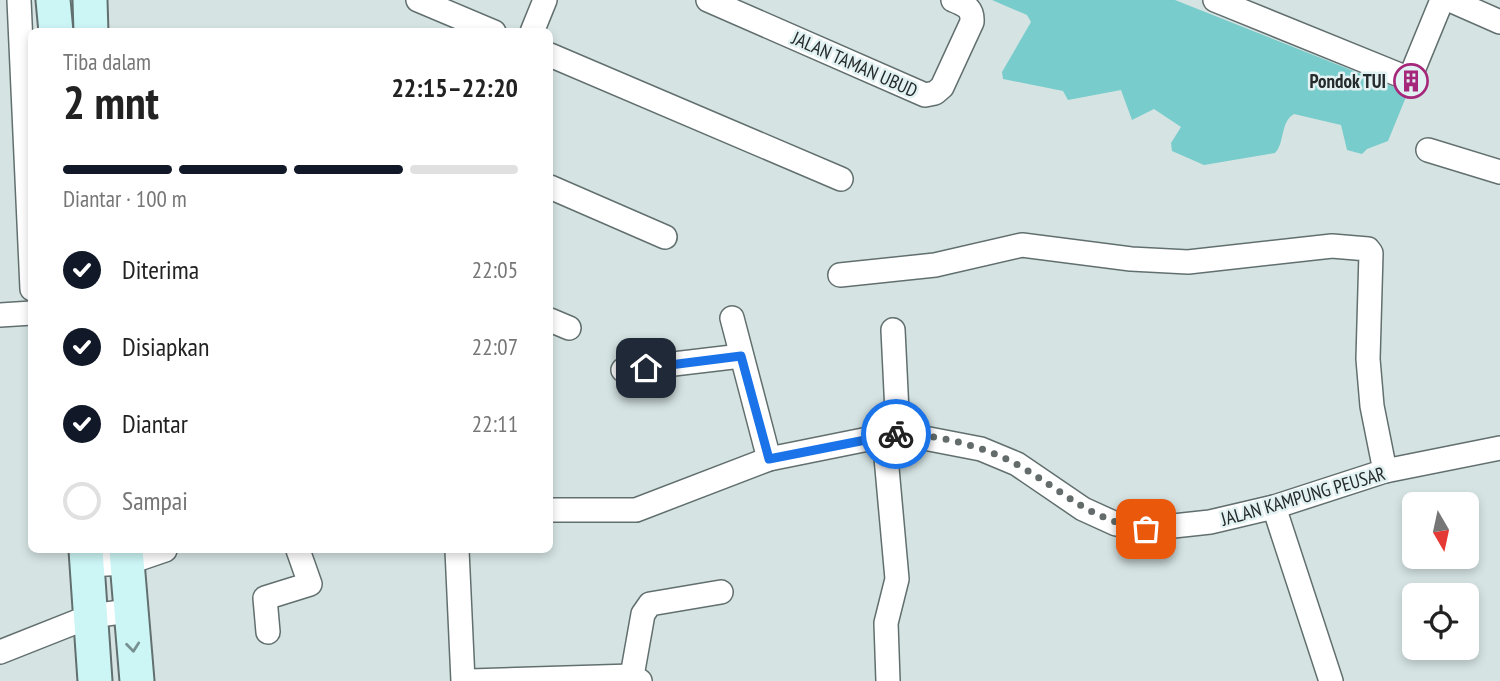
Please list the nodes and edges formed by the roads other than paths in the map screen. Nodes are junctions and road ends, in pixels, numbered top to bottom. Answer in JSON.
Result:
{"nodes":[{"id":1,"x":19,"y":0,"type":"edge"},
{"id":2,"x":53,"y":0,"type":"edge"},
{"id":3,"x":90,"y":0,"type":"edge"},
{"id":4,"x":418,"y":0,"type":"edge"},
{"id":5,"x":545,"y":0,"type":"edge"},
{"id":6,"x":709,"y":0,"type":"edge"},
{"id":7,"x":953,"y":0,"type":"edge"},
{"id":8,"x":1215,"y":0,"type":"edge"},
{"id":9,"x":1443,"y":0,"type":"edge"},
{"id":10,"x":1450,"y":0,"type":"edge"},
{"id":11,"x":1500,"y":22,"type":"edge"},
{"id":12,"x":56,"y":28,"type":"edge"},
{"id":13,"x":91,"y":28,"type":"edge"},
{"id":14,"x":484,"y":28,"type":"edge"},
{"id":15,"x":534,"y":28,"type":"edge"},
{"id":16,"x":26,"y":50,"type":"edge"},
{"id":17,"x":553,"y":56,"type":"edge"},
{"id":18,"x":28,"y":130,"type":"edge"},
{"id":19,"x":1428,"y":150,"type":"dead end"},
{"id":20,"x":1500,"y":172,"type":"edge"},
{"id":21,"x":841,"y":179,"type":"dead end"},
{"id":22,"x":553,"y":188,"type":"edge"},
{"id":23,"x":665,"y":237,"type":"dead end"},
{"id":24,"x":840,"y":275,"type":"dead end"},
{"id":25,"x":28,"y":313,"type":"edge"},
{"id":26,"x":0,"y":315,"type":"edge"},
{"id":27,"x":732,"y":318,"type":"dead end"},
{"id":28,"x":893,"y":330,"type":"dead end"},
{"id":29,"x":741,"y":356,"type":"junction"},
{"id":30,"x":623,"y":370,"type":"dead end"},
{"id":31,"x":891,"y":434,"type":"junction"},
{"id":32,"x":1500,"y":448,"type":"edge"},
{"id":33,"x":769,"y":459,"type":"junction"},
{"id":34,"x":1385,"y":471,"type":"junction"},
{"id":35,"x":1274,"y":507,"type":"junction"},
{"id":36,"x":553,"y":510,"type":"edge"},
{"id":37,"x":146,"y":553,"type":"edge"},
{"id":38,"x":299,"y":553,"type":"edge"},
{"id":39,"x":457,"y":553,"type":"edge"},
{"id":40,"x":126,"y":556,"type":"edge"},
{"id":41,"x":87,"y":557,"type":"edge"},
{"id":42,"x":721,"y":592,"type":"dead end"},
{"id":43,"x":129,"y":611,"type":"junction"},
{"id":44,"x":91,"y":616,"type":"junction"},
{"id":45,"x":268,"y":632,"type":"dead end"},
{"id":46,"x":0,"y":652,"type":"edge"},
{"id":47,"x":636,"y":678,"type":"edge"},
{"id":48,"x":95,"y":681,"type":"edge"},
{"id":49,"x":137,"y":681,"type":"edge"},
{"id":50,"x":463,"y":681,"type":"edge"},
{"id":51,"x":470,"y":681,"type":"edge"},
{"id":52,"x":888,"y":681,"type":"edge"},
{"id":53,"x":1331,"y":681,"type":"edge"}],
"edges":[{"from":1,"to":16,"type":"street"},
{"from":2,"to":12,"type":"street"},
{"from":3,"to":13,"type":"street"},
{"from":4,"to":14,"type":"street"},
{"from":5,"to":15,"type":"street"},
{"from":6,"to":7,"type":"street","name":"JALAN TAMAN UBUD"},
{"from":8,"to":9,"type":"street"},
{"from":10,"to":11,"type":"street"},
{"from":16,"to":18,"type":"street"},
{"from":17,"to":21,"type":"street"},
{"from":19,"to":20,"type":"street"},
{"from":22,"to":23,"type":"street"},
{"from":24,"to":34,"type":"street"},
{"from":25,"to":26,"type":"street"},
{"from":27,"to":29,"type":"street"},
{"from":28,"to":31,"type":"street"},
{"from":29,"to":30,"type":"street"},
{"from":29,"to":33,"type":"street"},
{"from":31,"to":33,"type":"street","name":"JALAN KAMPUNG PEUSAR"},
{"from":31,"to":35,"type":"street","name":"JALAN KAMPUNG PEUSAR"},
{"from":31,"to":52,"type":"street"},
{"from":32,"to":34,"type":"street","name":"JALAN KAMPUNG PEUSAR"},
{"from":33,"to":36,"type":"street","name":"JALAN KAMPUNG PEUSAR"},
{"from":34,"to":35,"type":"street","name":"JALAN KAMPUNG PEUSAR"},
{"from":35,"to":53,"type":"street"},
{"from":37,"to":40,"type":"street"},
{"from":38,"to":45,"type":"street"},
{"from":39,"to":50,"type":"street"},
{"from":40,"to":41,"type":"street"},
{"from":40,"to":43,"type":"street"},
{"from":41,"to":44,"type":"street"},
{"from":42,"to":47,"type":"street"},
{"from":43,"to":44,"type":"street"},
{"from":43,"to":49,"type":"street","one_way":true},
{"from":44,"to":46,"type":"street"},
{"from":44,"to":48,"type":"street"},
{"from":47,"to":51,"type":"street"}]}
